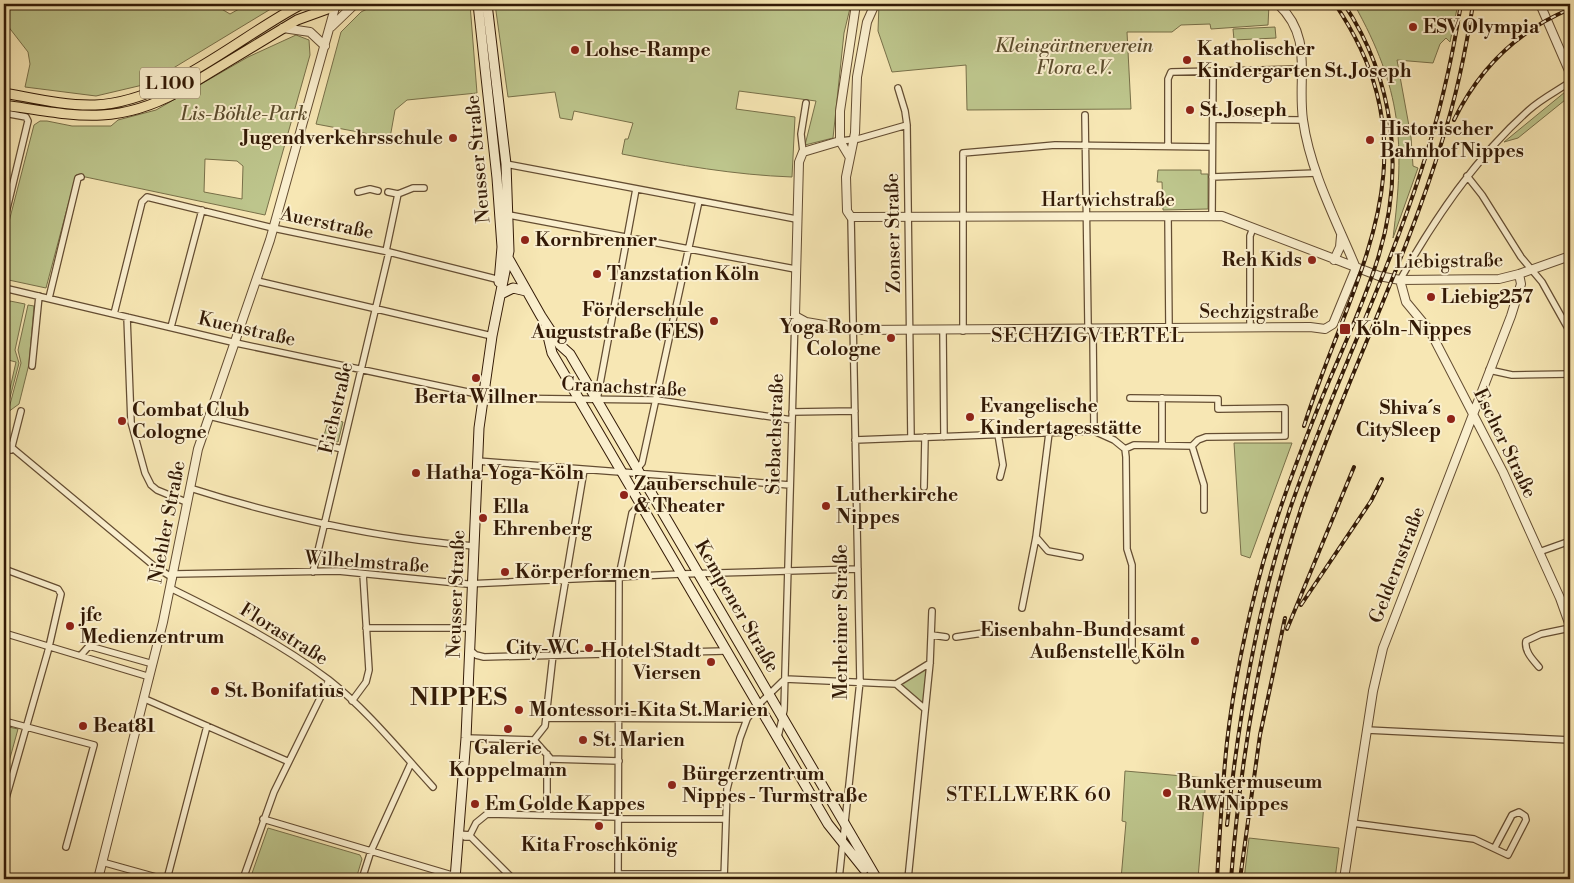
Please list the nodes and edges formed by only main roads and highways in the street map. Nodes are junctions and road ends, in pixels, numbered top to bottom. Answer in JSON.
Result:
{"nodes":[{"id":1,"x":302,"y":4,"type":"edge"},
{"id":2,"x":337,"y":4,"type":"edge"},
{"id":3,"x":478,"y":4,"type":"edge"},
{"id":4,"x":487,"y":4,"type":"edge"},
{"id":5,"x":484,"y":54,"type":"junction"},
{"id":6,"x":494,"y":54,"type":"junction"},
{"id":7,"x":4,"y":93,"type":"edge"},
{"id":8,"x":4,"y":105,"type":"edge"},
{"id":9,"x":496,"y":158,"type":"junction"},
{"id":10,"x":506,"y":164,"type":"junction"},
{"id":11,"x":502,"y":247,"type":"junction"},
{"id":12,"x":508,"y":261,"type":"junction"},
{"id":13,"x":501,"y":286,"type":"junction"},
{"id":14,"x":524,"y":287,"type":"junction"},
{"id":15,"x":497,"y":312,"type":"junction"},
{"id":16,"x":542,"y":316,"type":"junction"},
{"id":17,"x":567,"y":351,"type":"junction"},
{"id":18,"x":555,"y":359,"type":"junction"},
{"id":19,"x":455,"y":877,"type":"edge"},
{"id":20,"x":870,"y":879,"type":"edge"},
{"id":21,"x":877,"y":879,"type":"edge"}],
"edges":[{"from":1,"to":7,"type":"main road","number":"L 100"},
{"from":2,"to":8,"type":"main road","number":"L 100"},
{"from":3,"to":5,"type":"main road","name":"Neusser Straße"},
{"from":4,"to":6,"type":"main road","name":"Neusser Straße"},
{"from":5,"to":6,"type":"main road"},
{"from":5,"to":9,"type":"main road","name":"Neusser Straße"},
{"from":6,"to":10,"type":"main road","name":"Neusser Straße"},
{"from":9,"to":10,"type":"main road"},
{"from":9,"to":11,"type":"main road","name":"Neusser Straße"},
{"from":10,"to":12,"type":"main road","name":"Neusser Straße"},
{"from":11,"to":12,"type":"main road","name":"Kempener Straße"},
{"from":11,"to":13,"type":"main road","name":"Neusser Straße"},
{"from":12,"to":13,"type":"main road","name":"Neusser Straße"},
{"from":12,"to":14,"type":"main road","name":"Kempener Straße"},
{"from":13,"to":14,"type":"main road"},
{"from":13,"to":15,"type":"main road","name":"Neusser Straße"},
{"from":13,"to":15,"type":"main road","name":"Neusser Straße"},
{"from":14,"to":16,"type":"main road","name":"Kempener Straße"},
{"from":15,"to":19,"type":"main road","name":"Neusser Straße"},
{"from":16,"to":17,"type":"main road","name":"Kempener Straße"},
{"from":16,"to":18,"type":"main road","name":"Kempener Straße"},
{"from":17,"to":18,"type":"main road"},
{"from":17,"to":21,"type":"main road","name":"Kempener Straße"},
{"from":18,"to":20,"type":"main road","name":"Kempener Straße"}]}
